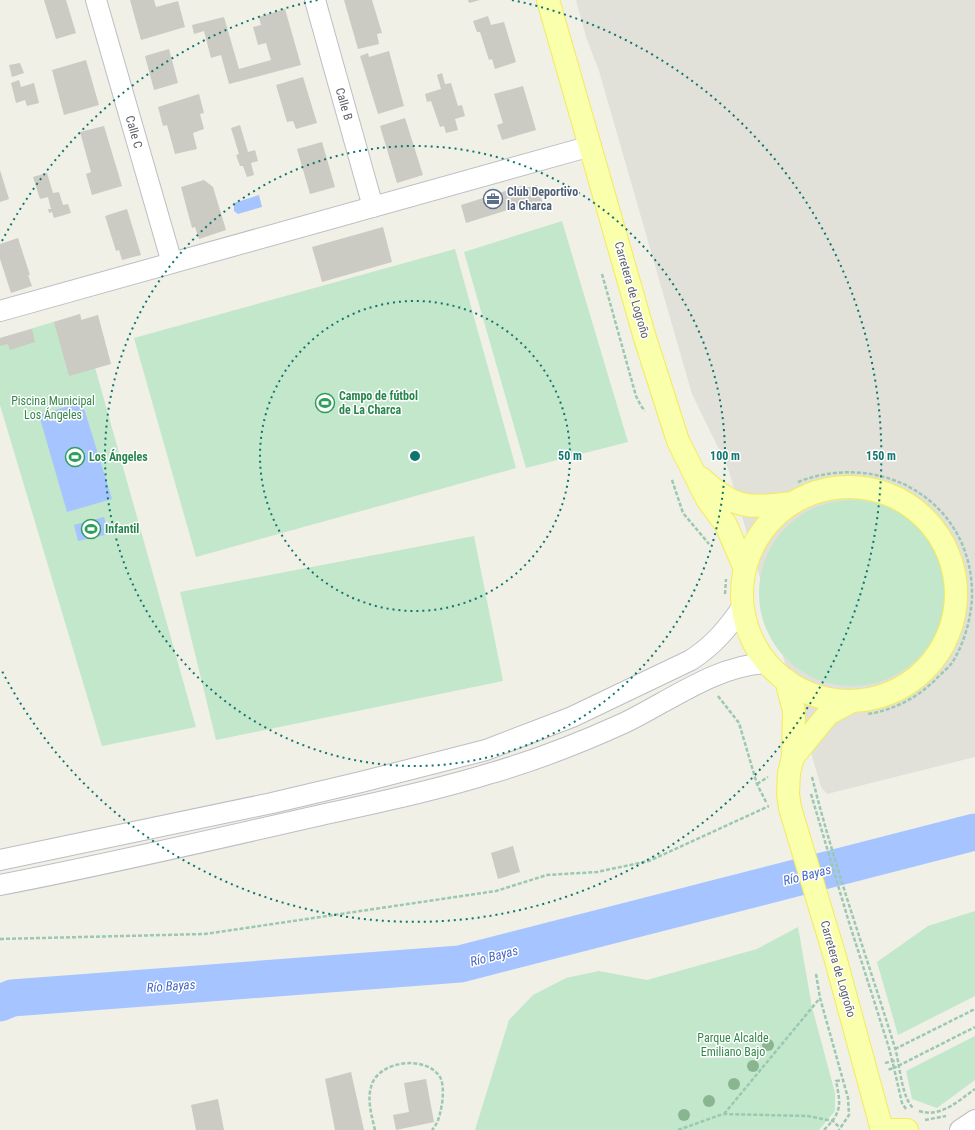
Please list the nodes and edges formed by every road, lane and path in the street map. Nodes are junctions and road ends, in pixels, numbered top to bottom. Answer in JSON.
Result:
{"nodes":[{"id":1,"x":96,"y":0,"type":"edge"},
{"id":2,"x":315,"y":0,"type":"edge"},
{"id":3,"x":550,"y":1,"type":"edge"},
{"id":4,"x":591,"y":146,"type":"junction"},
{"id":5,"x":373,"y":207,"type":"junction"},
{"id":6,"x":172,"y":263,"type":"junction"},
{"id":7,"x":0,"y":311,"type":"edge"},
{"id":8,"x":696,"y":474,"type":"junction"},
{"id":9,"x":793,"y":493,"type":"junction"},
{"id":10,"x":745,"y":568,"type":"junction"},
{"id":11,"x":743,"y":606,"type":"junction"},
{"id":12,"x":768,"y":663,"type":"junction"},
{"id":13,"x":786,"y":680,"type":"junction"},
{"id":14,"x":715,"y":692,"type":"dead end"},
{"id":15,"x":858,"y":708,"type":"junction"},
{"id":16,"x":793,"y":757,"type":"junction"},
{"id":17,"x":812,"y":771,"type":"dead end"},
{"id":18,"x":771,"y":772,"type":"dead end"},
{"id":19,"x":757,"y":784,"type":"junction"},
{"id":20,"x":789,"y":801,"type":"junction"},
{"id":21,"x":813,"y":801,"type":"dead end"},
{"id":22,"x":768,"y":806,"type":"junction"},
{"id":23,"x":0,"y":860,"type":"edge"},
{"id":24,"x":0,"y":885,"type":"edge"},
{"id":25,"x":848,"y":919,"type":"dead end"},
{"id":26,"x":0,"y":938,"type":"edge"},
{"id":27,"x":817,"y":972,"type":"dead end"},
{"id":28,"x":820,"y":998,"type":"junction"},
{"id":29,"x":975,"y":1009,"type":"edge"},
{"id":30,"x":975,"y":1027,"type":"edge"},
{"id":31,"x":895,"y":1049,"type":"junction"},
{"id":32,"x":899,"y":1066,"type":"junction"},
{"id":33,"x":975,"y":1089,"type":"edge"},
{"id":34,"x":723,"y":1114,"type":"junction"},
{"id":35,"x":912,"y":1121,"type":"edge"},
{"id":36,"x":967,"y":1126,"type":"edge"},
{"id":37,"x":839,"y":1129,"type":"edge"},
{"id":38,"x":375,"y":1130,"type":"edge"},
{"id":39,"x":432,"y":1130,"type":"edge"},
{"id":40,"x":678,"y":1130,"type":"edge"},
{"id":41,"x":883,"y":1130,"type":"edge"}],
"edges":[{"from":1,"to":6,"type":"street","name":"Calle C"},
{"from":2,"to":5,"type":"street","name":"Calle B"},
{"from":3,"to":4,"type":"main road","name":"Carretera de Logroño"},
{"from":4,"to":5,"type":"street"},
{"from":4,"to":8,"type":"main road","name":"Carretera de Logroño"},
{"from":5,"to":6,"type":"street"},
{"from":6,"to":7,"type":"street"},
{"from":8,"to":9,"type":"main road"},
{"from":8,"to":10,"type":"main road","name":"Carretera de Logroño"},
{"from":9,"to":10,"type":"main road"},
{"from":9,"to":15,"type":"main road"},
{"from":9,"to":15,"type":"path"},
{"from":10,"to":11,"type":"main road"},
{"from":11,"to":12,"type":"main road"},
{"from":11,"to":23,"type":"street"},
{"from":12,"to":13,"type":"main road"},
{"from":12,"to":24,"type":"street"},
{"from":13,"to":15,"type":"main road"},
{"from":13,"to":16,"type":"main road","name":"Carretera de Logroño"},
{"from":14,"to":19,"type":"path"},
{"from":15,"to":16,"type":"main road"},
{"from":16,"to":20,"type":"main road","name":"Carretera de Logroño"},
{"from":17,"to":31,"type":"path"},
{"from":18,"to":19,"type":"path"},
{"from":19,"to":22,"type":"path"},
{"from":20,"to":22,"type":"path"},
{"from":20,"to":41,"type":"main road","name":"Carretera de Logroño"},
{"from":21,"to":25,"type":"path"},
{"from":22,"to":26,"type":"path"},
{"from":27,"to":28,"type":"path"},
{"from":28,"to":34,"type":"path"},
{"from":28,"to":37,"type":"path"},
{"from":29,"to":31,"type":"path"},
{"from":30,"to":32,"type":"path"},
{"from":31,"to":32,"type":"path"},
{"from":32,"to":33,"type":"path"},
{"from":32,"to":35,"type":"path"},
{"from":34,"to":37,"type":"path"},
{"from":34,"to":40,"type":"path"},
{"from":35,"to":36,"type":"path"},
{"from":35,"to":41,"type":"main road"},
{"from":38,"to":39,"type":"path"}]}
